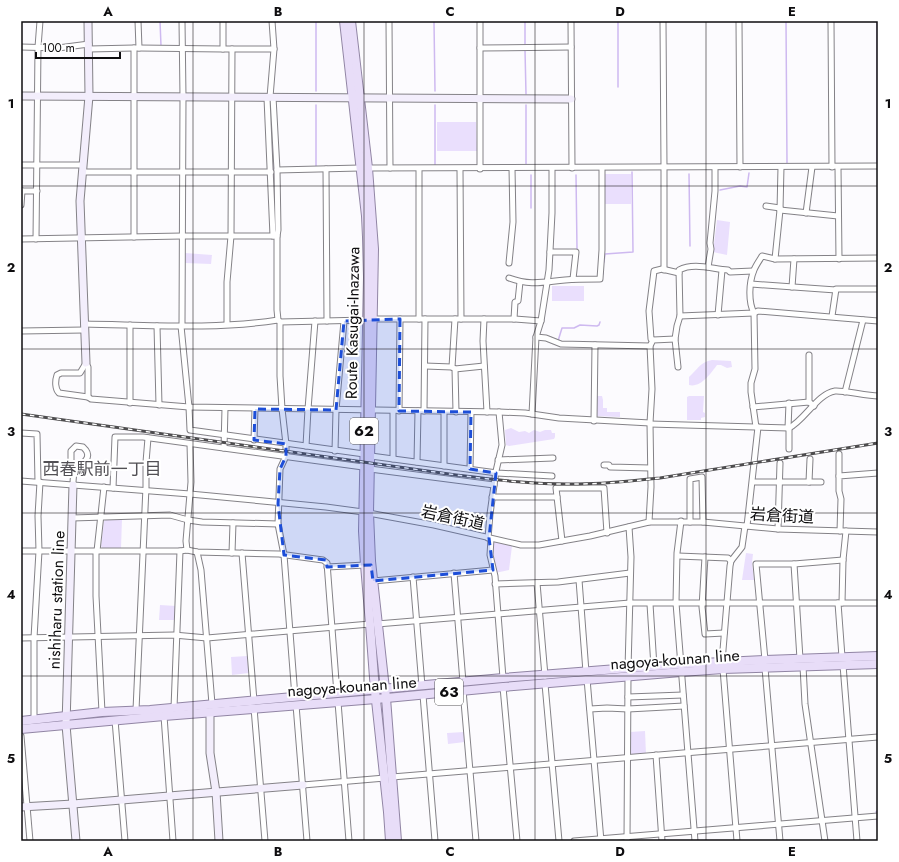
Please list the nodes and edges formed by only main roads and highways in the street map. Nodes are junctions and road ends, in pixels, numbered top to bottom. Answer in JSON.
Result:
{"nodes":[{"id":1,"x":344,"y":21,"type":"edge"},
{"id":2,"x":351,"y":21,"type":"edge"},
{"id":3,"x":356,"y":98,"type":"junction"},
{"id":4,"x":366,"y":513,"type":"junction"},
{"id":5,"x":374,"y":624,"type":"junction"},
{"id":6,"x":878,"y":656,"type":"edge"},
{"id":7,"x":842,"y":661,"type":"junction"},
{"id":8,"x":878,"y":664,"type":"edge"},
{"id":9,"x":681,"y":668,"type":"junction"},
{"id":10,"x":628,"y":673,"type":"junction"},
{"id":11,"x":463,"y":686,"type":"junction"},
{"id":12,"x":375,"y":690,"type":"junction"},
{"id":13,"x":385,"y":690,"type":"junction"},
{"id":14,"x":338,"y":698,"type":"junction"},
{"id":15,"x":386,"y":698,"type":"junction"},
{"id":16,"x":376,"y":699,"type":"junction"},
{"id":17,"x":211,"y":708,"type":"junction"},
{"id":18,"x":21,"y":720,"type":"edge"},
{"id":19,"x":21,"y":729,"type":"edge"},
{"id":20,"x":388,"y":778,"type":"junction"},
{"id":21,"x":390,"y":841,"type":"edge"},
{"id":22,"x":397,"y":841,"type":"edge"}],
"edges":[{"from":1,"to":3,"type":"main road","name":"Route Kasugai-Inazawa","number":"62"},
{"from":2,"to":3,"type":"main road","name":"Route Kasugai-Inazawa","number":"62"},
{"from":3,"to":4,"type":"main road","name":"Route Kasugai-Inazawa","number":"62"},
{"from":4,"to":5,"type":"main road","name":"Route Kasugai-Inazawa","number":"62"},
{"from":4,"to":5,"type":"main road","name":"Route Kasugai-Inazawa","number":"62"},
{"from":5,"to":12,"type":"main road","name":"Route Kasugai-Inazawa","number":"62"},
{"from":5,"to":13,"type":"main road","name":"Route Kasugai-Inazawa","number":"62"},
{"from":6,"to":7,"type":"main road","name":"nagoya-kounan line","number":"63"},
{"from":7,"to":8,"type":"main road","name":"nagoya-kounan line","number":"63"},
{"from":7,"to":9,"type":"main road","name":"nagoya-kounan line","number":"63"},
{"from":9,"to":10,"type":"main road","name":"nagoya-kounan line","number":"63"},
{"from":9,"to":10,"type":"main road","name":"nagoya-kounan line","number":"63"},
{"from":10,"to":11,"type":"main road","name":"nagoya-kounan line","number":"63"},
{"from":11,"to":13,"type":"main road","name":"nagoya-kounan line","number":"63"},
{"from":11,"to":15,"type":"main road","name":"nagoya-kounan line","number":"63"},
{"from":12,"to":13,"type":"main road","name":"nagoya-kounan line","number":"63"},
{"from":12,"to":14,"type":"main road","name":"nagoya-kounan line","number":"63"},
{"from":12,"to":16,"type":"main road","name":"Route Kasugai-Inazawa","number":"62"},
{"from":13,"to":15,"type":"main road","name":"Route Kasugai-Inazawa","number":"62"},
{"from":14,"to":16,"type":"main road","name":"nagoya-kounan line","number":"63"},
{"from":14,"to":17,"type":"main road","name":"nagoya-kounan line","number":"63"},
{"from":15,"to":16,"type":"main road","name":"nagoya-kounan line","number":"63"},
{"from":15,"to":20,"type":"main road","name":"Route Kasugai-Inazawa","number":"62"},
{"from":16,"to":20,"type":"main road","name":"Route Kasugai-Inazawa","number":"62"},
{"from":17,"to":18,"type":"main road","name":"nagoya-kounan line","number":"63"},
{"from":17,"to":19,"type":"main road","name":"nagoya-kounan line","number":"63"},
{"from":20,"to":21,"type":"main road","name":"Route Kasugai-Inazawa","number":"62"},
{"from":20,"to":22,"type":"main road","name":"Route Kasugai-Inazawa","number":"62"}]}
